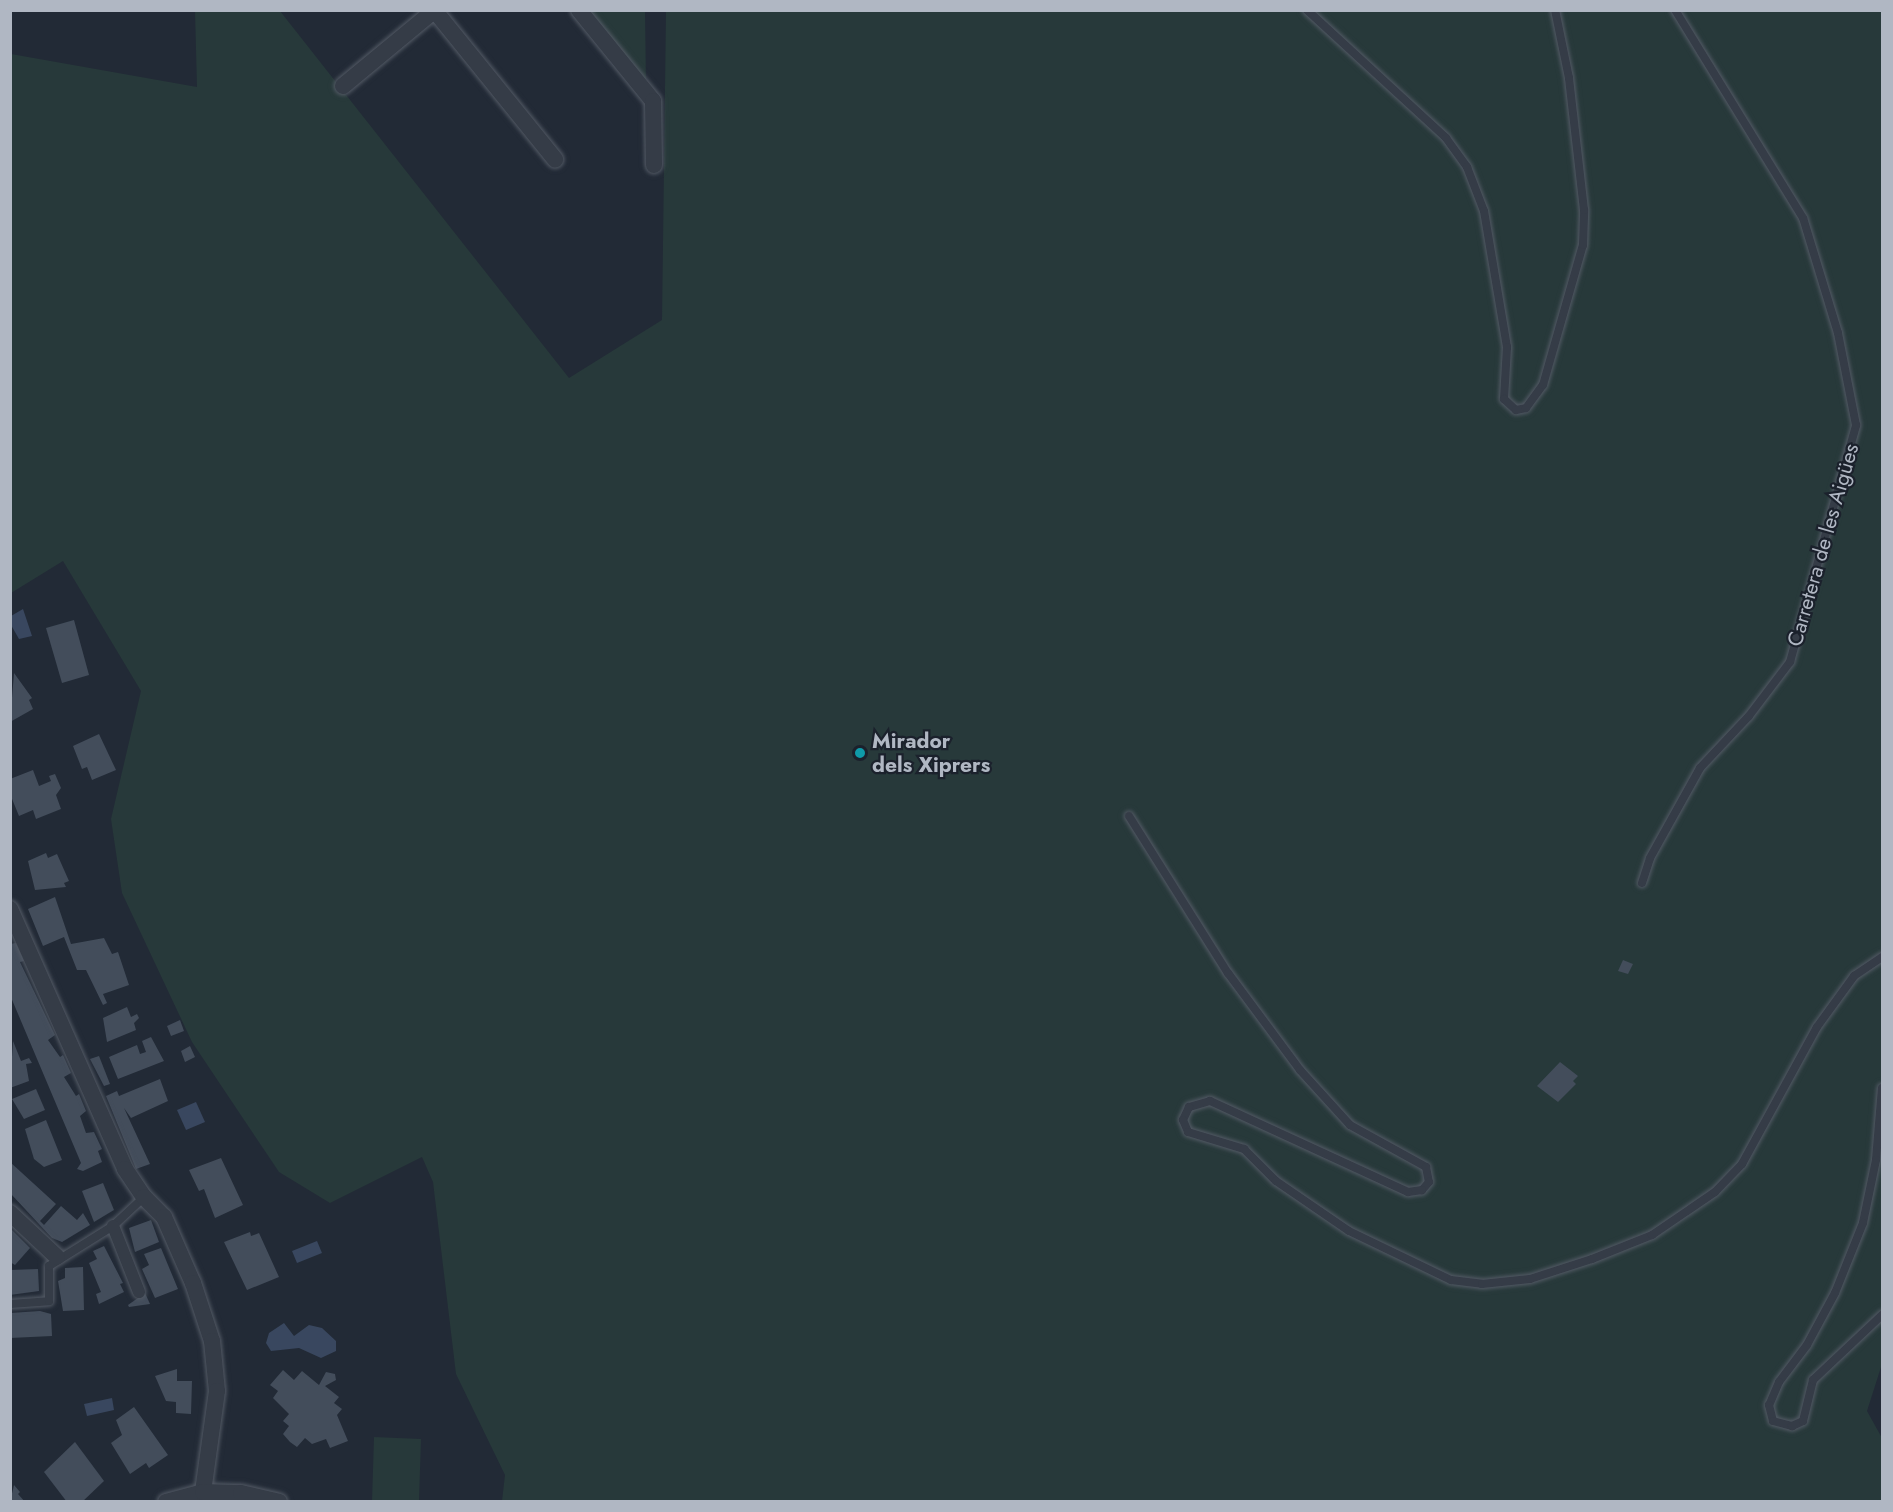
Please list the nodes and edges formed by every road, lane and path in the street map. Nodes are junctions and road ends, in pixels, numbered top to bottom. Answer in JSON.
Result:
{"nodes":[{"id":1,"x":579,"y":10,"type":"edge"},
{"id":2,"x":1307,"y":10,"type":"edge"},
{"id":3,"x":1555,"y":10,"type":"edge"},
{"id":4,"x":1675,"y":10,"type":"edge"},
{"id":5,"x":435,"y":11,"type":"edge"},
{"id":6,"x":343,"y":86,"type":"dead end"},
{"id":7,"x":555,"y":159,"type":"dead end"},
{"id":8,"x":654,"y":165,"type":"dead end"},
{"id":9,"x":1129,"y":816,"type":"dead end"},
{"id":10,"x":1642,"y":883,"type":"dead end"},
{"id":11,"x":10,"y":909,"type":"edge"},
{"id":12,"x":1882,"y":957,"type":"edge"},
{"id":13,"x":1882,"y":1088,"type":"edge"},
{"id":14,"x":144,"y":1197,"type":"junction"},
{"id":15,"x":10,"y":1213,"type":"edge"},
{"id":16,"x":113,"y":1226,"type":"junction"},
{"id":17,"x":57,"y":1257,"type":"junction"},
{"id":18,"x":139,"y":1292,"type":"dead end"},
{"id":19,"x":10,"y":1304,"type":"edge"},
{"id":20,"x":1882,"y":1316,"type":"edge"},
{"id":21,"x":203,"y":1492,"type":"junction"},
{"id":22,"x":166,"y":1502,"type":"edge"},
{"id":23,"x":279,"y":1502,"type":"edge"}],
"edges":[{"from":1,"to":8,"type":"street"},
{"from":2,"to":3,"type":"lane"},
{"from":4,"to":10,"type":"lane","name":"Carretera de les Aigües"},
{"from":5,"to":6,"type":"street"},
{"from":5,"to":7,"type":"street"},
{"from":9,"to":12,"type":"lane"},
{"from":11,"to":14,"type":"street"},
{"from":13,"to":20,"type":"lane"},
{"from":14,"to":16,"type":"lane"},
{"from":14,"to":21,"type":"street"},
{"from":15,"to":17,"type":"street"},
{"from":16,"to":17,"type":"lane"},
{"from":16,"to":18,"type":"street"},
{"from":17,"to":19,"type":"lane"},
{"from":21,"to":22,"type":"street"},
{"from":21,"to":23,"type":"street"}]}
